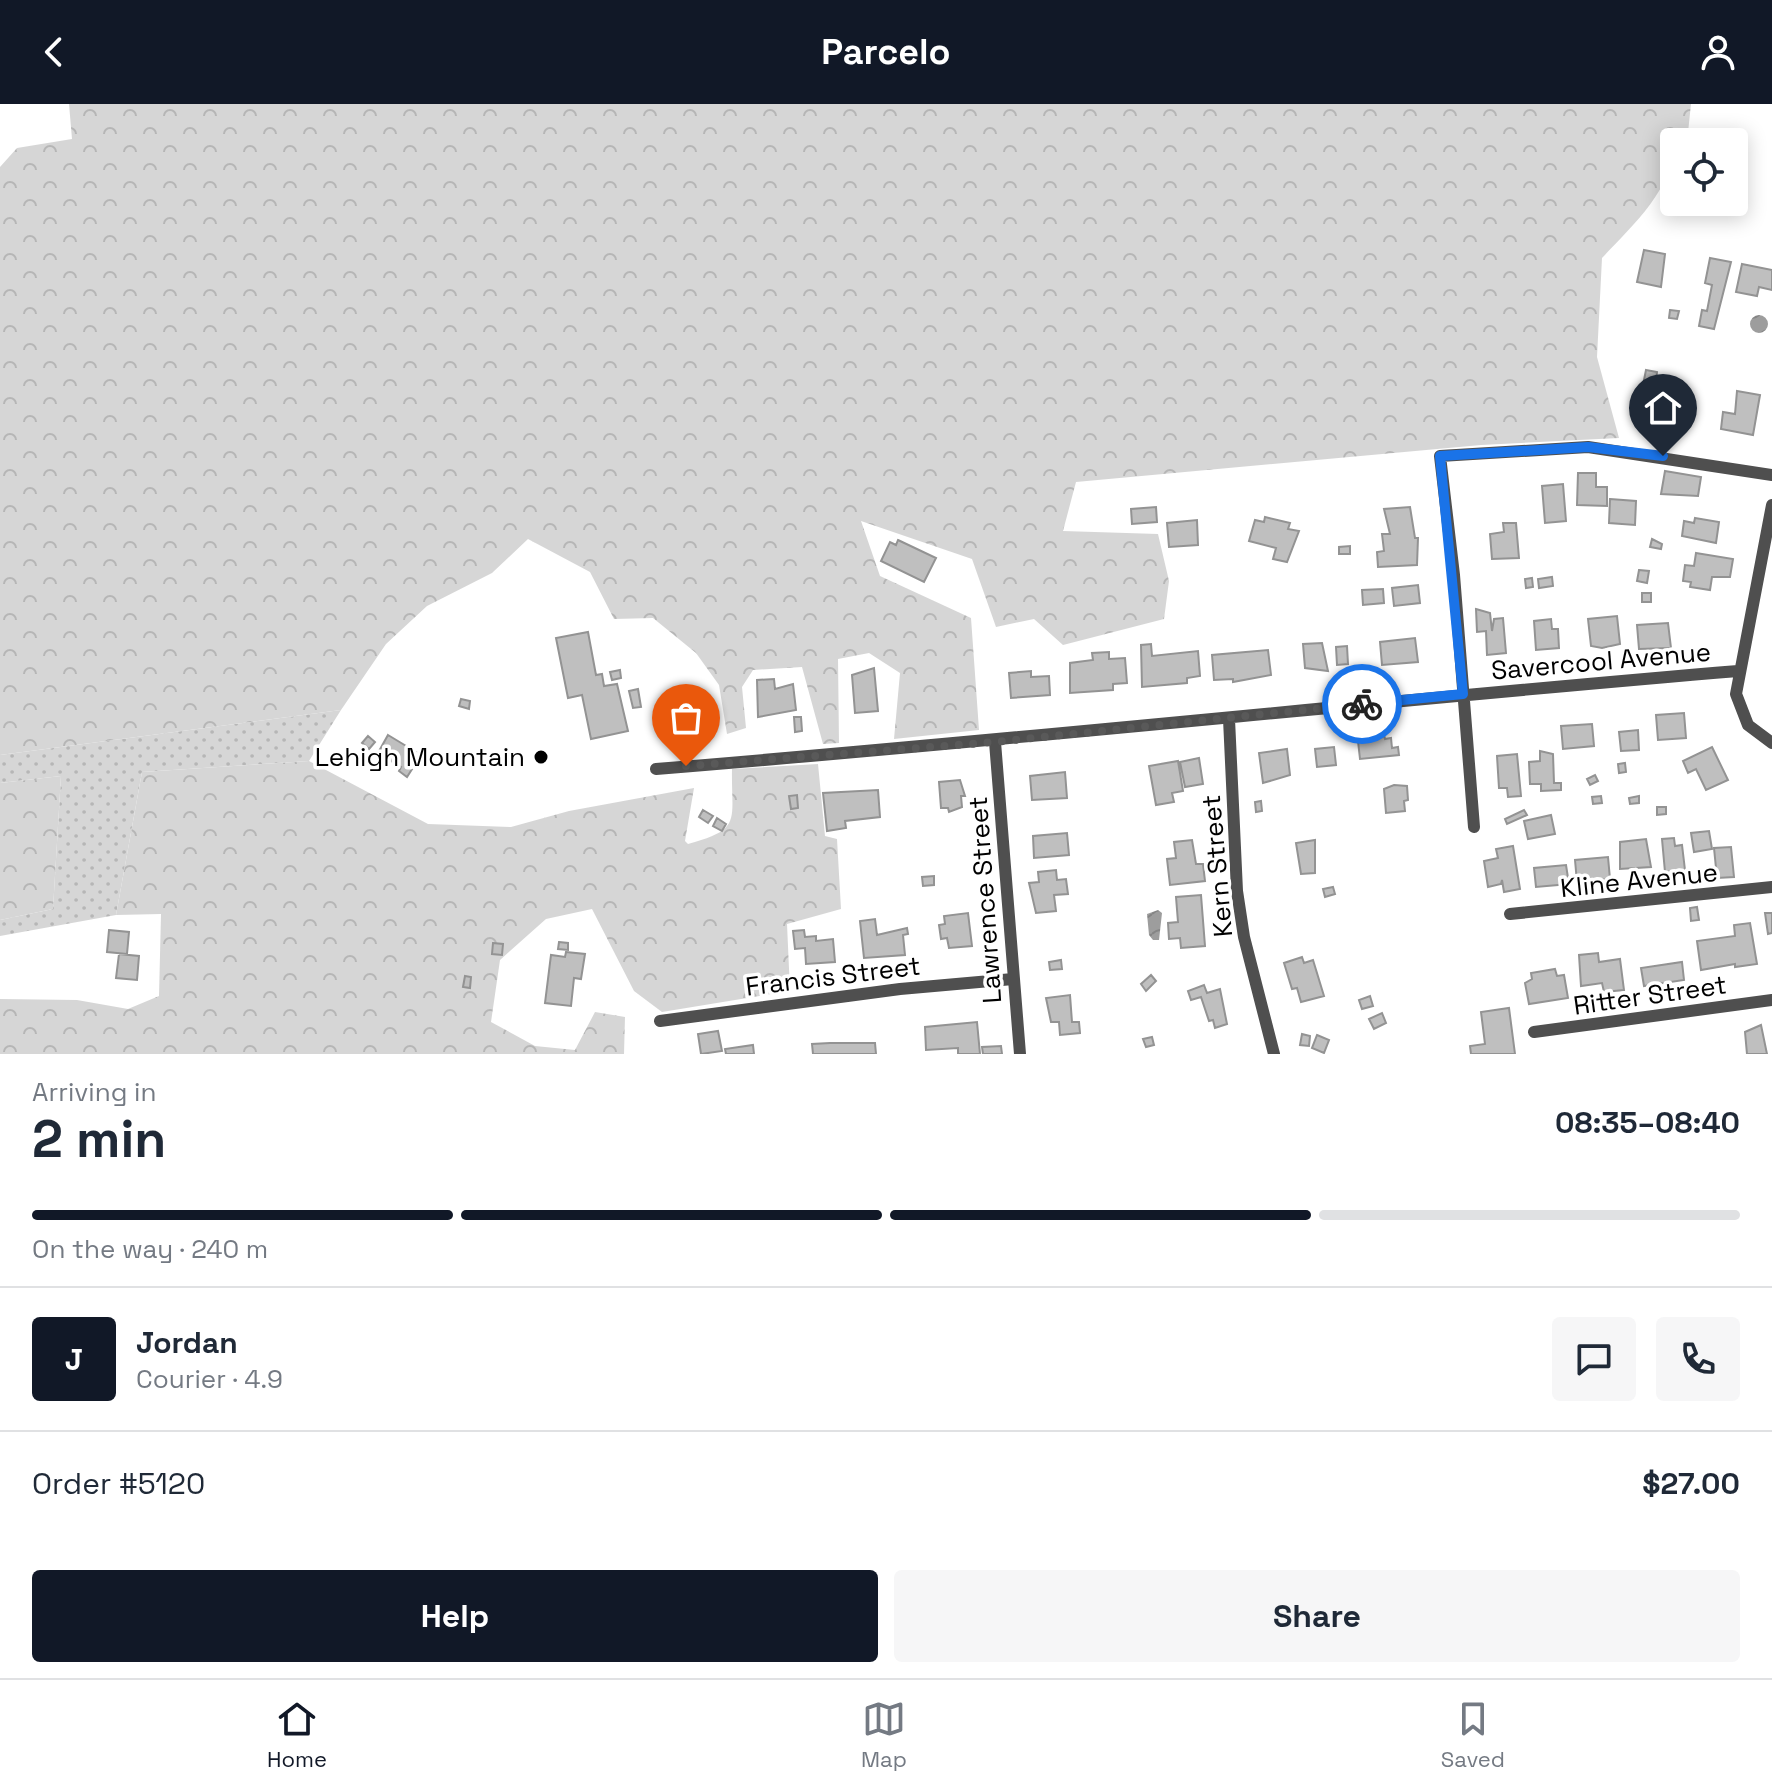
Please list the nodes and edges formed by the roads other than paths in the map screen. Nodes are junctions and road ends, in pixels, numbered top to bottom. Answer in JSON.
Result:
{"nodes":[{"id":1,"x":1772,"y":475,"type":"edge"},
{"id":2,"x":1772,"y":505,"type":"edge"},
{"id":3,"x":1738,"y":671,"type":"junction"},
{"id":4,"x":1463,"y":694,"type":"junction"},
{"id":5,"x":1229,"y":719,"type":"junction"},
{"id":6,"x":995,"y":742,"type":"junction"},
{"id":7,"x":1772,"y":743,"type":"edge"},
{"id":8,"x":656,"y":769,"type":"dead end"},
{"id":9,"x":1474,"y":827,"type":"dead end"},
{"id":10,"x":1772,"y":887,"type":"edge"},
{"id":11,"x":1510,"y":914,"type":"dead end"},
{"id":12,"x":1013,"y":979,"type":"junction"},
{"id":13,"x":1772,"y":1000,"type":"edge"},
{"id":14,"x":660,"y":1021,"type":"dead end"},
{"id":15,"x":1534,"y":1032,"type":"dead end"},
{"id":16,"x":1020,"y":1054,"type":"edge"},
{"id":17,"x":1274,"y":1054,"type":"edge"}],
"edges":[{"from":1,"to":4,"type":"street"},
{"from":2,"to":3,"type":"street"},
{"from":3,"to":4,"type":"street","name":"Savercool Avenue"},
{"from":3,"to":7,"type":"street"},
{"from":4,"to":5,"type":"street","name":"Savercool Avenue"},
{"from":4,"to":9,"type":"street"},
{"from":5,"to":6,"type":"street","name":"Savercool Avenue"},
{"from":5,"to":17,"type":"street","name":"Kern Street"},
{"from":6,"to":8,"type":"street","name":"Savercool Avenue"},
{"from":6,"to":12,"type":"street","name":"Lawrence Street"},
{"from":10,"to":11,"type":"street","name":"Kline Avenue"},
{"from":12,"to":14,"type":"street","name":"Francis Street"},
{"from":12,"to":16,"type":"street","name":"Lawrence Street"},
{"from":13,"to":15,"type":"street","name":"Ritter Street"}]}
